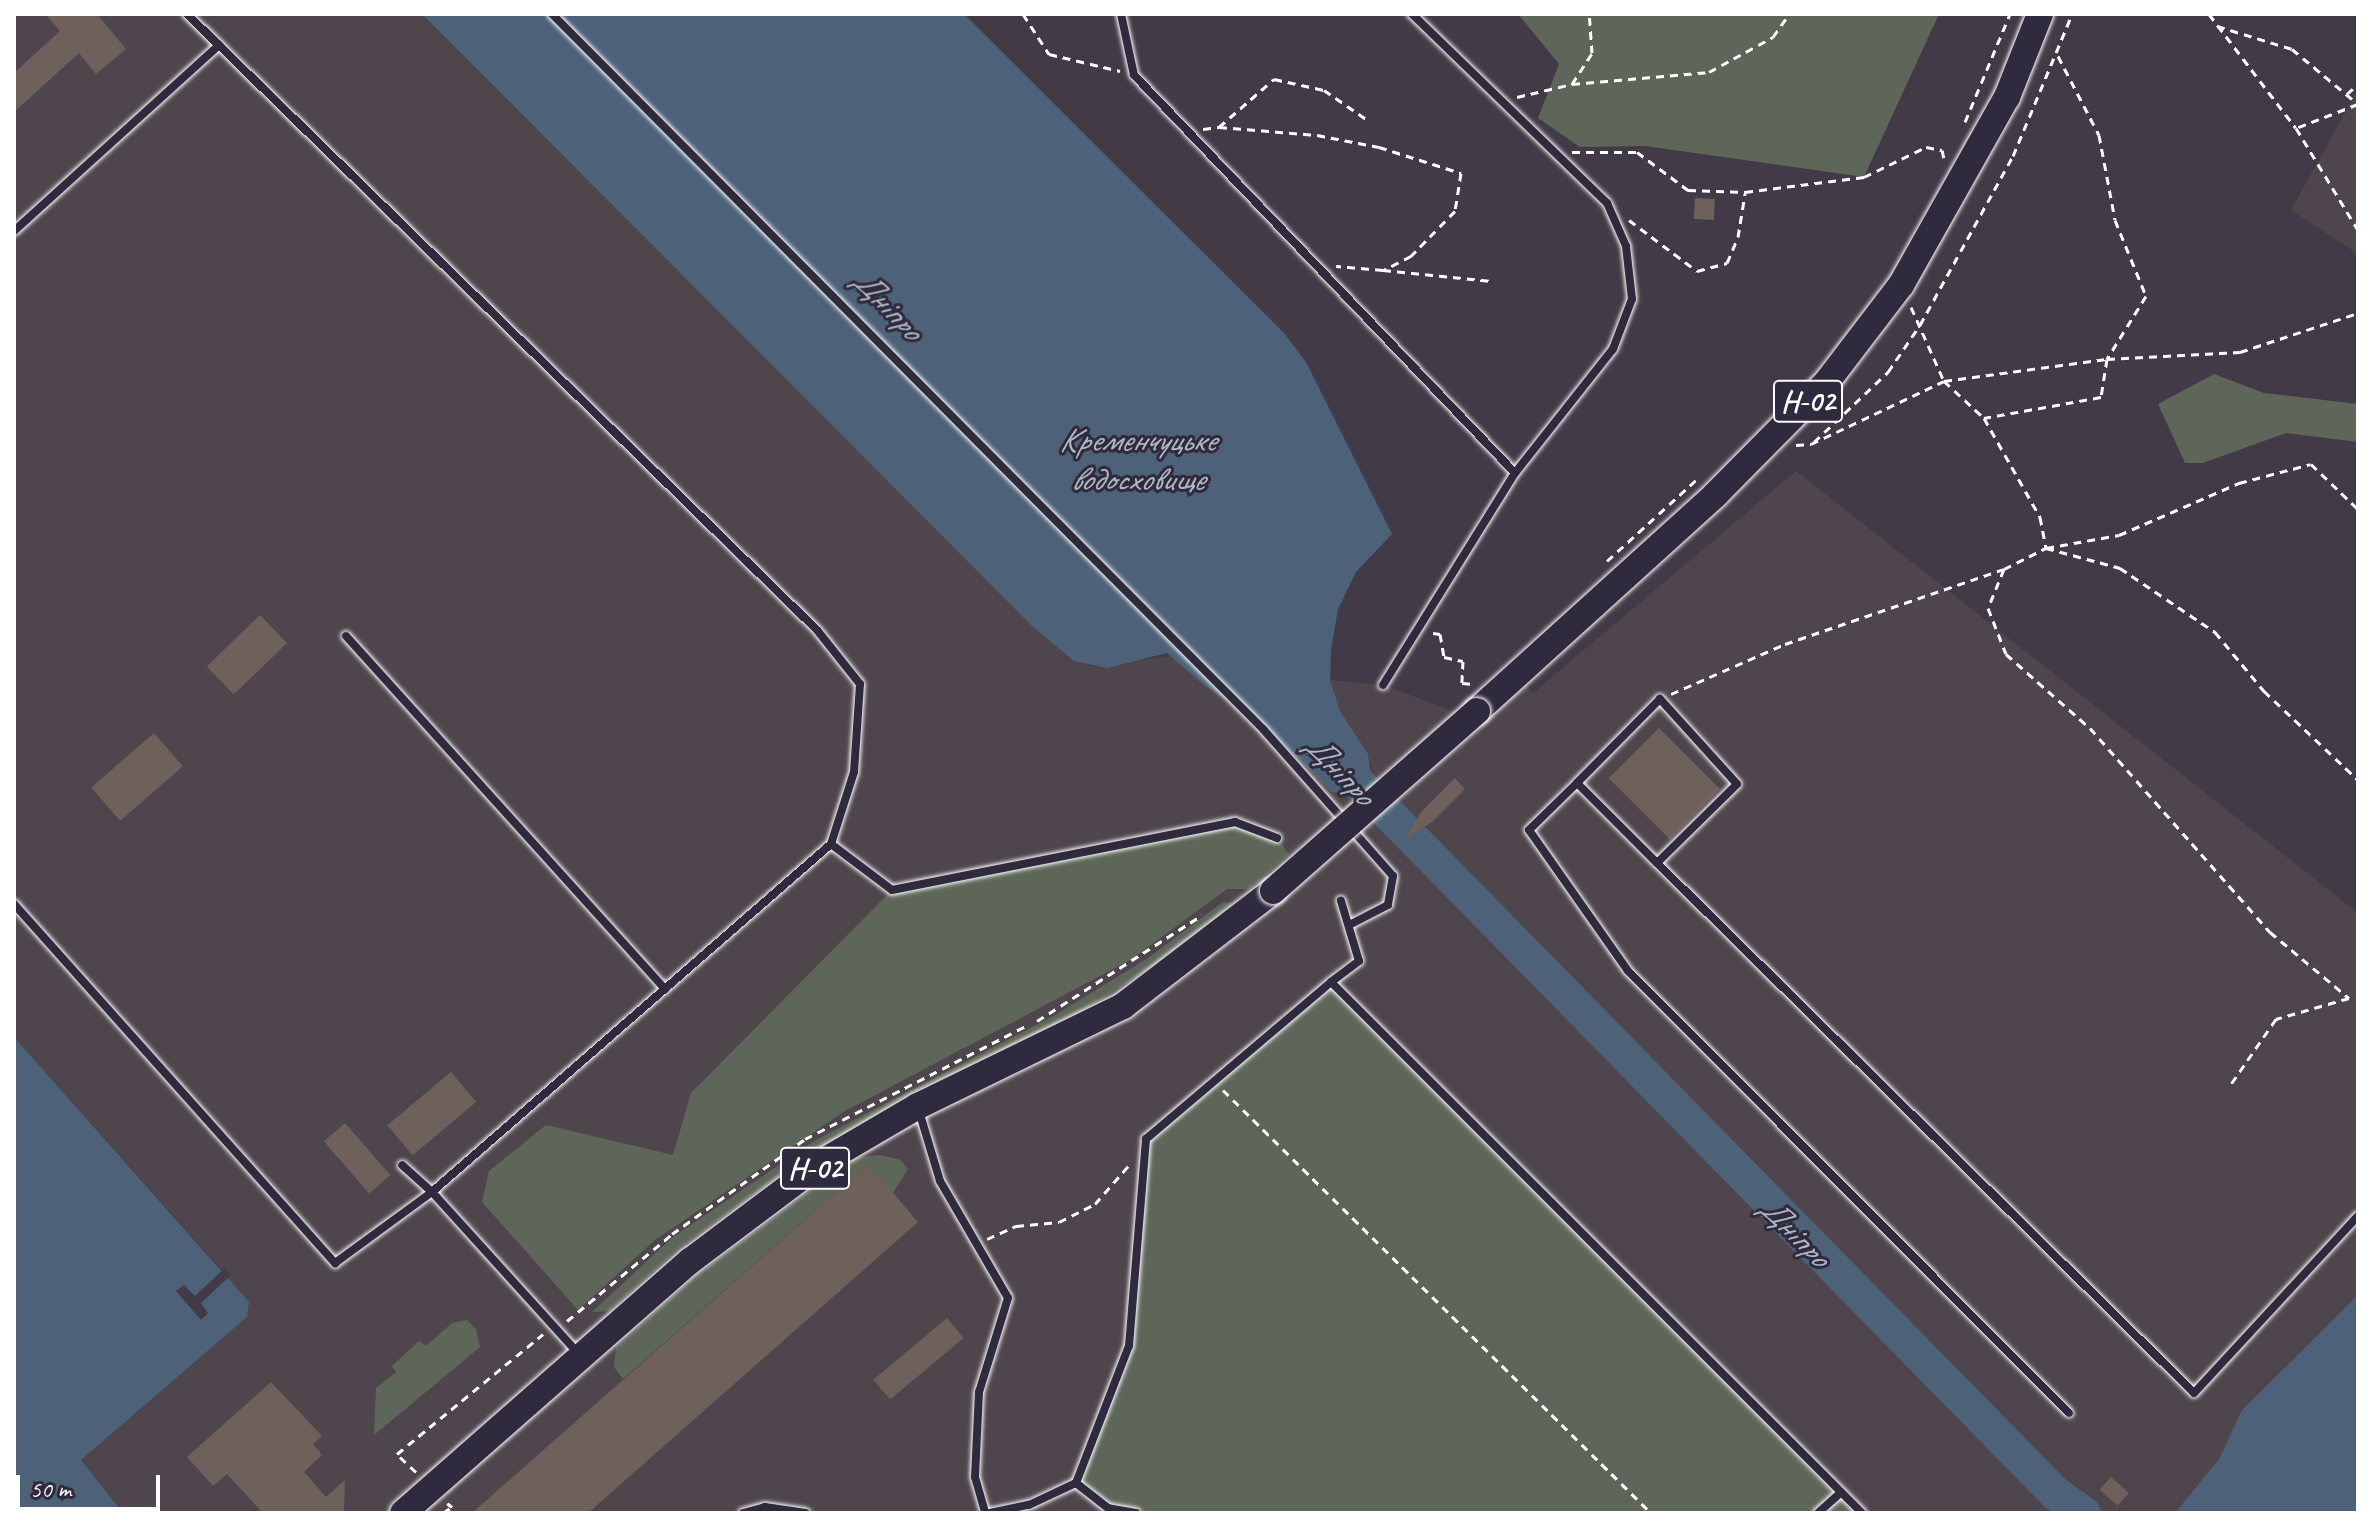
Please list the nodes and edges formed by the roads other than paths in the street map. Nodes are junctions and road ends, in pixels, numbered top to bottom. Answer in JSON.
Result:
{"nodes":[{"id":1,"x":187,"y":14,"type":"edge"},
{"id":2,"x":552,"y":14,"type":"edge"},
{"id":3,"x":1121,"y":14,"type":"edge"},
{"id":4,"x":1412,"y":14,"type":"edge"},
{"id":5,"x":2040,"y":14,"type":"edge"},
{"id":6,"x":219,"y":45,"type":"junction"},
{"id":7,"x":14,"y":231,"type":"edge"},
{"id":8,"x":1515,"y":473,"type":"junction"},
{"id":9,"x":346,"y":636,"type":"dead end"},
{"id":10,"x":1383,"y":685,"type":"dead end"},
{"id":11,"x":1577,"y":783,"type":"junction"},
{"id":12,"x":1277,"y":838,"type":"dead end"},
{"id":13,"x":831,"y":844,"type":"junction"},
{"id":14,"x":1657,"y":863,"type":"junction"},
{"id":15,"x":1341,"y":901,"type":"dead end"},
{"id":16,"x":14,"y":904,"type":"edge"},
{"id":17,"x":1351,"y":924,"type":"junction"},
{"id":18,"x":1331,"y":982,"type":"junction"},
{"id":19,"x":665,"y":989,"type":"junction"},
{"id":20,"x":918,"y":1106,"type":"junction"},
{"id":21,"x":402,"y":1165,"type":"dead end"},
{"id":22,"x":432,"y":1192,"type":"junction"},
{"id":23,"x":2358,"y":1216,"type":"edge"},
{"id":24,"x":581,"y":1356,"type":"junction"},
{"id":25,"x":2069,"y":1413,"type":"dead end"},
{"id":26,"x":1076,"y":1483,"type":"junction"},
{"id":27,"x":1841,"y":1492,"type":"junction"},
{"id":28,"x":403,"y":1513,"type":"edge"},
{"id":29,"x":743,"y":1513,"type":"edge"},
{"id":30,"x":806,"y":1513,"type":"edge"},
{"id":31,"x":988,"y":1513,"type":"edge"},
{"id":32,"x":1136,"y":1513,"type":"edge"},
{"id":33,"x":1818,"y":1513,"type":"edge"},
{"id":34,"x":1862,"y":1513,"type":"edge"}],
"edges":[{"from":1,"to":6,"type":"lane"},
{"from":2,"to":17,"type":"lane"},
{"from":3,"to":8,"type":"lane"},
{"from":4,"to":8,"type":"lane"},
{"from":5,"to":20,"type":"main road","number":"Н-02","bridge":true},
{"from":6,"to":7,"type":"lane"},
{"from":6,"to":13,"type":"lane"},
{"from":8,"to":10,"type":"lane"},
{"from":9,"to":19,"type":"lane"},
{"from":11,"to":14,"type":"lane"},
{"from":11,"to":14,"type":"lane"},
{"from":11,"to":25,"type":"lane"},
{"from":12,"to":13,"type":"lane"},
{"from":13,"to":19,"type":"lane"},
{"from":14,"to":23,"type":"lane"},
{"from":15,"to":17,"type":"lane"},
{"from":16,"to":22,"type":"lane"},
{"from":17,"to":18,"type":"lane"},
{"from":18,"to":26,"type":"lane"},
{"from":18,"to":27,"type":"lane"},
{"from":19,"to":22,"type":"lane"},
{"from":20,"to":24,"type":"main road","number":"Н-02"},
{"from":20,"to":31,"type":"lane"},
{"from":21,"to":22,"type":"lane"},
{"from":22,"to":24,"type":"lane"},
{"from":24,"to":28,"type":"main road","number":"Н-02"},
{"from":26,"to":31,"type":"lane"},
{"from":26,"to":32,"type":"lane"},
{"from":27,"to":33,"type":"lane"},
{"from":27,"to":34,"type":"lane"},
{"from":29,"to":30,"type":"lane"}]}
